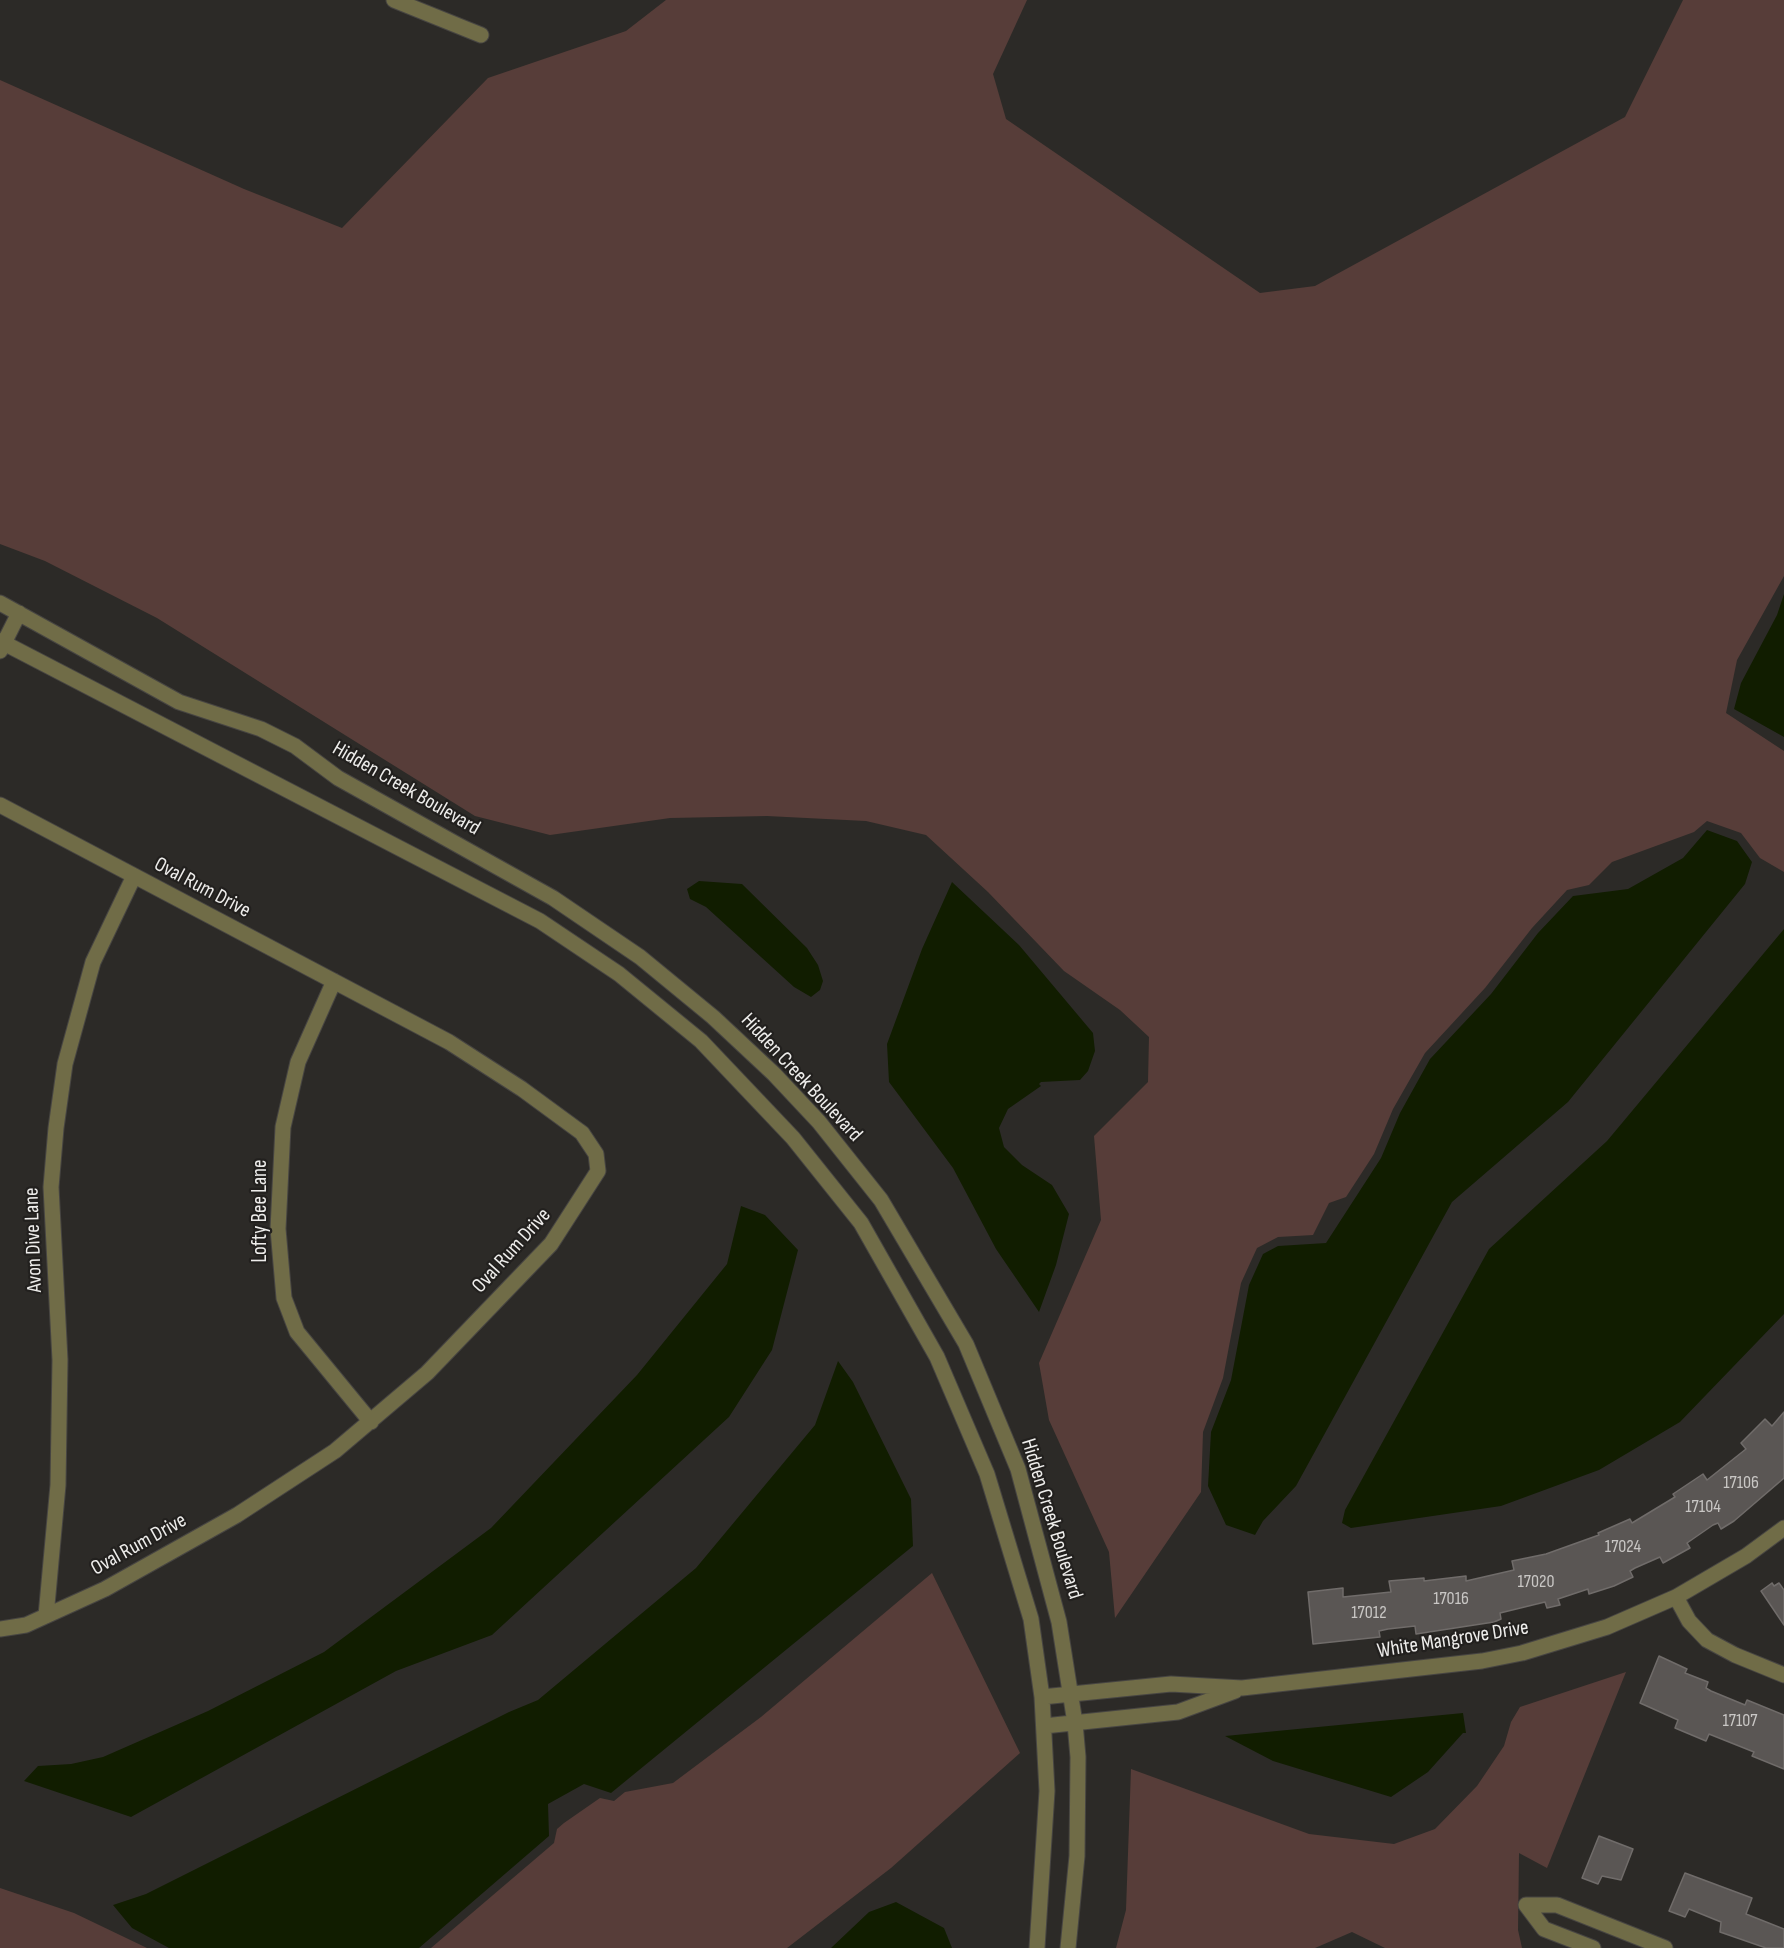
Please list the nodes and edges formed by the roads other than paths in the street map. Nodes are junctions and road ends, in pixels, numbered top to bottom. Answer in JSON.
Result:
{"nodes":[{"id":1,"x":394,"y":0,"type":"edge"},
{"id":2,"x":481,"y":35,"type":"dead end"},
{"id":3,"x":0,"y":603,"type":"edge"},
{"id":4,"x":19,"y":613,"type":"junction"},
{"id":5,"x":1,"y":645,"type":"edge"},
{"id":6,"x":0,"y":805,"type":"edge"},
{"id":7,"x":134,"y":876,"type":"junction"},
{"id":8,"x":334,"y":981,"type":"junction"},
{"id":9,"x":371,"y":1422,"type":"junction"},
{"id":10,"x":1784,"y":1528,"type":"edge"},
{"id":11,"x":1676,"y":1598,"type":"junction"},
{"id":12,"x":46,"y":1616,"type":"junction"},
{"id":13,"x":0,"y":1629,"type":"edge"},
{"id":14,"x":1784,"y":1675,"type":"edge"},
{"id":15,"x":1242,"y":1688,"type":"junction"},
{"id":16,"x":1071,"y":1694,"type":"junction"},
{"id":17,"x":1042,"y":1697,"type":"junction"},
{"id":18,"x":1075,"y":1723,"type":"junction"},
{"id":19,"x":1044,"y":1726,"type":"junction"},
{"id":20,"x":1037,"y":1948,"type":"edge"},
{"id":21,"x":1068,"y":1948,"type":"edge"},
{"id":22,"x":1593,"y":1948,"type":"edge"},
{"id":23,"x":1665,"y":1948,"type":"edge"}],
"edges":[{"from":1,"to":2,"type":"street"},
{"from":3,"to":4,"type":"street","name":"Hidden Creek Boulevard"},
{"from":4,"to":5,"type":"street"},
{"from":4,"to":16,"type":"street","name":"Hidden Creek Boulevard"},
{"from":5,"to":17,"type":"street"},
{"from":6,"to":7,"type":"street","name":"Oval Rum Drive"},
{"from":7,"to":8,"type":"street","name":"Oval Rum Drive"},
{"from":7,"to":12,"type":"street","name":"Avon Dive Lane"},
{"from":8,"to":9,"type":"street","name":"Lofty Bee Lane"},
{"from":8,"to":9,"type":"street","name":"Oval Rum Drive"},
{"from":9,"to":12,"type":"street","name":"Oval Rum Drive"},
{"from":10,"to":11,"type":"street","name":"White Mangrove Drive"},
{"from":11,"to":14,"type":"street"},
{"from":11,"to":15,"type":"street","name":"White Mangrove Drive"},
{"from":12,"to":13,"type":"street","name":"Oval Rum Drive"},
{"from":15,"to":16,"type":"street","name":"White Mangrove Drive"},
{"from":15,"to":18,"type":"street","name":"White Mangrove Drive"},
{"from":16,"to":17,"type":"street","name":"White Mangrove Drive"},
{"from":16,"to":18,"type":"street","name":"Hidden Creek Boulevard"},
{"from":17,"to":19,"type":"street"},
{"from":18,"to":19,"type":"street","name":"White Mangrove Drive"},
{"from":18,"to":21,"type":"street","name":"Hidden Creek Boulevard"},
{"from":19,"to":20,"type":"street"},
{"from":22,"to":23,"type":"street"}]}
